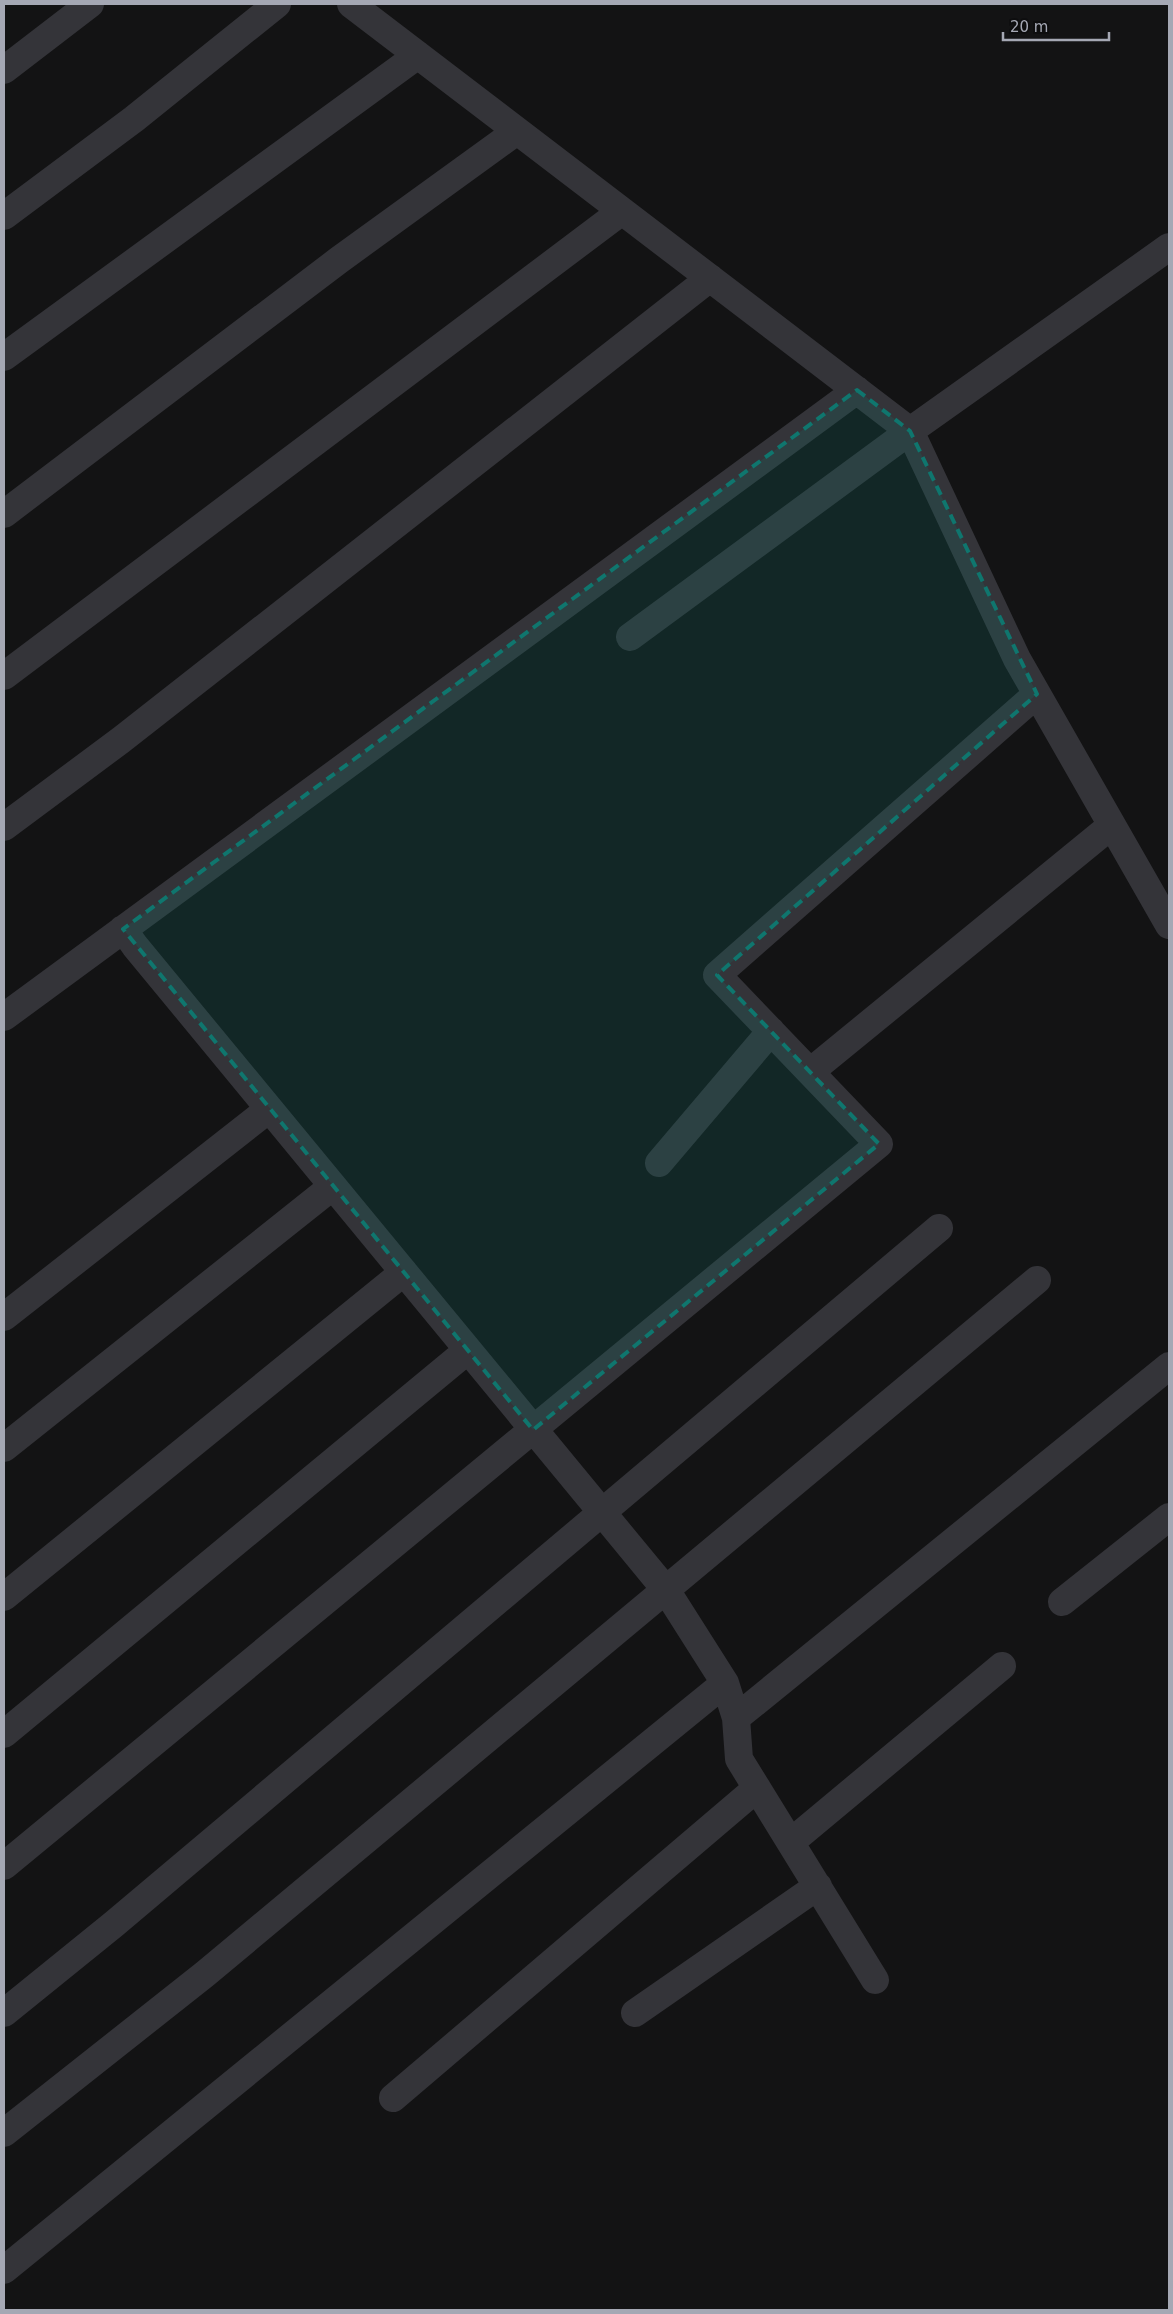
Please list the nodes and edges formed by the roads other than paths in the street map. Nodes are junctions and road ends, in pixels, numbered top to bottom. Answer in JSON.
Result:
{"nodes":[{"id":1,"x":90,"y":4,"type":"edge"},
{"id":2,"x":278,"y":4,"type":"edge"},
{"id":3,"x":351,"y":4,"type":"edge"},
{"id":4,"x":418,"y":55,"type":"junction"},
{"id":5,"x":4,"y":70,"type":"edge"},
{"id":6,"x":517,"y":131,"type":"junction"},
{"id":7,"x":622,"y":211,"type":"junction"},
{"id":8,"x":4,"y":216,"type":"edge"},
{"id":9,"x":1169,"y":247,"type":"edge"},
{"id":10,"x":710,"y":278,"type":"junction"},
{"id":11,"x":4,"y":356,"type":"edge"},
{"id":12,"x":857,"y":390,"type":"junction"},
{"id":13,"x":910,"y":431,"type":"junction"},
{"id":14,"x":4,"y":514,"type":"edge"},
{"id":15,"x":630,"y":637,"type":"dead end"},
{"id":16,"x":4,"y":676,"type":"edge"},
{"id":17,"x":1037,"y":694,"type":"junction"},
{"id":18,"x":1112,"y":825,"type":"junction"},
{"id":19,"x":4,"y":827,"type":"edge"},
{"id":20,"x":1169,"y":925,"type":"edge"},
{"id":21,"x":124,"y":929,"type":"junction"},
{"id":22,"x":4,"y":1017,"type":"edge"},
{"id":23,"x":771,"y":1031,"type":"junction"},
{"id":24,"x":810,"y":1072,"type":"junction"},
{"id":25,"x":269,"y":1109,"type":"junction"},
{"id":26,"x":659,"y":1163,"type":"dead end"},
{"id":27,"x":333,"y":1186,"type":"junction"},
{"id":28,"x":938,"y":1228,"type":"dead end"},
{"id":29,"x":404,"y":1272,"type":"junction"},
{"id":30,"x":1038,"y":1280,"type":"dead end"},
{"id":31,"x":4,"y":1317,"type":"edge"},
{"id":32,"x":468,"y":1350,"type":"junction"},
{"id":33,"x":1169,"y":1366,"type":"edge"},
{"id":34,"x":533,"y":1430,"type":"junction"},
{"id":35,"x":4,"y":1448,"type":"edge"},
{"id":36,"x":602,"y":1513,"type":"junction"},
{"id":37,"x":1169,"y":1517,"type":"edge"},
{"id":38,"x":666,"y":1590,"type":"junction"},
{"id":39,"x":4,"y":1597,"type":"edge"},
{"id":40,"x":1062,"y":1602,"type":"dead end"},
{"id":41,"x":1002,"y":1666,"type":"dead end"},
{"id":42,"x":725,"y":1683,"type":"junction"},
{"id":43,"x":736,"y":1718,"type":"junction"},
{"id":44,"x":4,"y":1734,"type":"edge"},
{"id":45,"x":757,"y":1788,"type":"junction"},
{"id":46,"x":791,"y":1842,"type":"junction"},
{"id":47,"x":4,"y":1866,"type":"edge"},
{"id":48,"x":818,"y":1886,"type":"junction"},
{"id":49,"x":875,"y":1980,"type":"dead end"},
{"id":50,"x":4,"y":2013,"type":"edge"},
{"id":51,"x":635,"y":2013,"type":"dead end"},
{"id":52,"x":393,"y":2098,"type":"dead end"},
{"id":53,"x":4,"y":2133,"type":"edge"},
{"id":54,"x":4,"y":2270,"type":"edge"}],
"edges":[{"from":1,"to":5,"type":"street"},
{"from":2,"to":8,"type":"street"},
{"from":3,"to":4,"type":"street"},
{"from":4,"to":6,"type":"street"},
{"from":4,"to":11,"type":"street"},
{"from":6,"to":7,"type":"street"},
{"from":6,"to":14,"type":"street"},
{"from":7,"to":10,"type":"street"},
{"from":7,"to":16,"type":"street"},
{"from":9,"to":13,"type":"street"},
{"from":10,"to":12,"type":"street"},
{"from":10,"to":19,"type":"street"},
{"from":12,"to":13,"type":"street"},
{"from":12,"to":21,"type":"street"},
{"from":13,"to":15,"type":"street"},
{"from":13,"to":17,"type":"street"},
{"from":17,"to":18,"type":"street"},
{"from":17,"to":23,"type":"street"},
{"from":18,"to":20,"type":"street"},
{"from":18,"to":24,"type":"street"},
{"from":21,"to":22,"type":"street"},
{"from":21,"to":25,"type":"street"},
{"from":23,"to":24,"type":"street"},
{"from":23,"to":26,"type":"street"},
{"from":24,"to":34,"type":"street"},
{"from":25,"to":27,"type":"street"},
{"from":25,"to":31,"type":"street"},
{"from":27,"to":29,"type":"street"},
{"from":27,"to":35,"type":"street"},
{"from":28,"to":36,"type":"street"},
{"from":29,"to":32,"type":"street"},
{"from":29,"to":39,"type":"street"},
{"from":30,"to":38,"type":"street"},
{"from":32,"to":34,"type":"street"},
{"from":32,"to":44,"type":"street"},
{"from":33,"to":43,"type":"street"},
{"from":34,"to":36,"type":"street"},
{"from":34,"to":47,"type":"street"},
{"from":36,"to":38,"type":"street"},
{"from":36,"to":50,"type":"street"},
{"from":37,"to":40,"type":"street"},
{"from":38,"to":42,"type":"street"},
{"from":38,"to":53,"type":"street"},
{"from":41,"to":46,"type":"street"},
{"from":42,"to":43,"type":"street"},
{"from":42,"to":54,"type":"street"},
{"from":43,"to":45,"type":"street"},
{"from":45,"to":46,"type":"street"},
{"from":45,"to":52,"type":"street"},
{"from":46,"to":48,"type":"street"},
{"from":48,"to":49,"type":"street"},
{"from":48,"to":51,"type":"street"}]}
